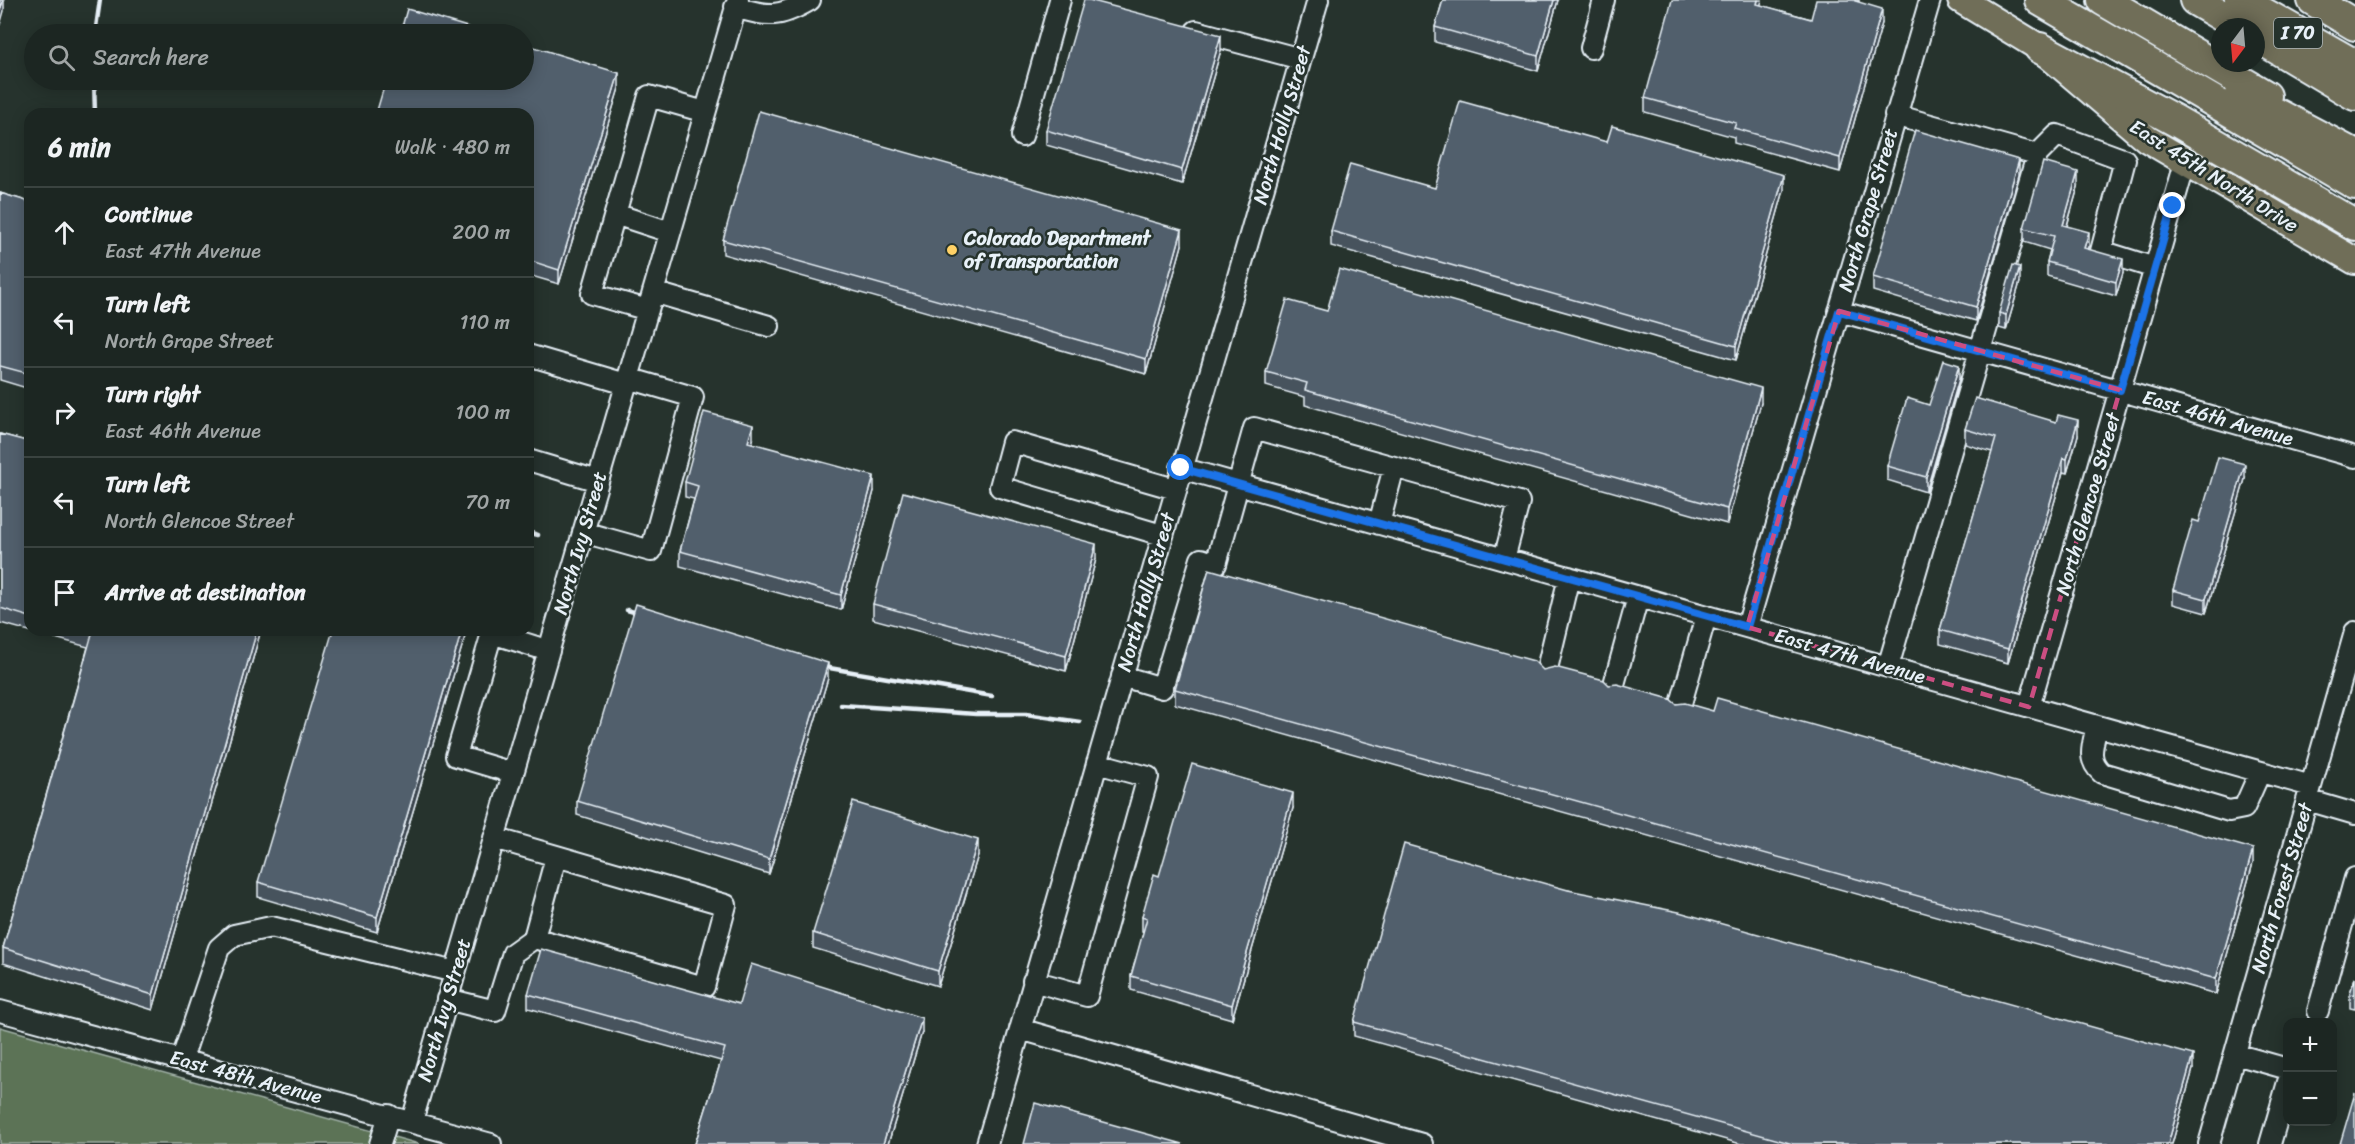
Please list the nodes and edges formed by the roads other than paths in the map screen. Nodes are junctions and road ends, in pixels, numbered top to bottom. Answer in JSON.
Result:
{"nodes":[{"id":1,"x":810,"y":0,"type":"edge"},
{"id":2,"x":1060,"y":0,"type":"edge"},
{"id":3,"x":1604,"y":0,"type":"edge"},
{"id":4,"x":1930,"y":0,"type":"edge"},
{"id":5,"x":1961,"y":0,"type":"edge"},
{"id":6,"x":2040,"y":0,"type":"edge"},
{"id":7,"x":2060,"y":0,"type":"edge"},
{"id":8,"x":2103,"y":0,"type":"edge"},
{"id":9,"x":2195,"y":0,"type":"edge"},
{"id":10,"x":2240,"y":0,"type":"edge"},
{"id":11,"x":2313,"y":0,"type":"edge"},
{"id":12,"x":1317,"y":2,"type":"edge"},
{"id":13,"x":737,"y":4,"type":"edge"},
{"id":14,"x":2226,"y":18,"type":"edge"},
{"id":15,"x":1174,"y":25,"type":"edge"},
{"id":16,"x":2355,"y":25,"type":"edge"},
{"id":17,"x":2265,"y":41,"type":"edge"},
{"id":18,"x":1591,"y":48,"type":"dead end"},
{"id":19,"x":2040,"y":48,"type":"junction"},
{"id":20,"x":1301,"y":59,"type":"junction"},
{"id":21,"x":2355,"y":65,"type":"edge"},
{"id":22,"x":2355,"y":95,"type":"edge"},
{"id":23,"x":705,"y":112,"type":"junction"},
{"id":24,"x":1895,"y":115,"type":"junction"},
{"id":25,"x":1022,"y":136,"type":"dead end"},
{"id":26,"x":2355,"y":149,"type":"edge"},
{"id":27,"x":2037,"y":155,"type":"junction"},
{"id":28,"x":2355,"y":155,"type":"edge"},
{"id":29,"x":2185,"y":163,"type":"junction"},
{"id":30,"x":2355,"y":184,"type":"edge"},
{"id":31,"x":615,"y":214,"type":"junction"},
{"id":32,"x":2355,"y":225,"type":"edge"},
{"id":33,"x":670,"y":232,"type":"junction"},
{"id":34,"x":2355,"y":261,"type":"edge"},
{"id":35,"x":2155,"y":268,"type":"junction"},
{"id":36,"x":650,"y":301,"type":"junction"},
{"id":37,"x":1839,"y":311,"type":"junction"},
{"id":38,"x":769,"y":326,"type":"dead end"},
{"id":39,"x":1979,"y":350,"type":"junction"},
{"id":40,"x":534,"y":358,"type":"edge"},
{"id":41,"x":627,"y":381,"type":"junction"},
{"id":42,"x":2120,"y":390,"type":"junction"},
{"id":43,"x":2355,"y":457,"type":"edge"},
{"id":44,"x":534,"y":462,"type":"edge"},
{"id":45,"x":1394,"y":467,"type":"junction"},
{"id":46,"x":1181,"y":468,"type":"junction"},
{"id":47,"x":598,"y":481,"type":"junction"},
{"id":48,"x":1238,"y":484,"type":"junction"},
{"id":49,"x":1175,"y":489,"type":"junction"},
{"id":50,"x":1379,"y":524,"type":"junction"},
{"id":51,"x":583,"y":532,"type":"junction"},
{"id":52,"x":1162,"y":535,"type":"junction"},
{"id":53,"x":1504,"y":559,"type":"junction"},
{"id":54,"x":1569,"y":577,"type":"junction"},
{"id":55,"x":1638,"y":597,"type":"junction"},
{"id":56,"x":1706,"y":616,"type":"junction"},
{"id":57,"x":1747,"y":627,"type":"junction"},
{"id":58,"x":2355,"y":632,"type":"edge"},
{"id":59,"x":491,"y":636,"type":"edge"},
{"id":60,"x":502,"y":636,"type":"edge"},
{"id":61,"x":549,"y":651,"type":"junction"},
{"id":62,"x":1888,"y":667,"type":"junction"},
{"id":63,"x":1546,"y":673,"type":"edge"},
{"id":64,"x":1122,"y":676,"type":"junction"},
{"id":65,"x":1613,"y":688,"type":"edge"},
{"id":66,"x":1680,"y":707,"type":"edge"},
{"id":67,"x":2029,"y":707,"type":"junction"},
{"id":68,"x":2097,"y":726,"type":"junction"},
{"id":69,"x":1097,"y":763,"type":"junction"},
{"id":70,"x":2260,"y":772,"type":"junction"},
{"id":71,"x":513,"y":773,"type":"junction"},
{"id":72,"x":2309,"y":793,"type":"junction"},
{"id":73,"x":2355,"y":814,"type":"edge"},
{"id":74,"x":494,"y":838,"type":"junction"},
{"id":75,"x":556,"y":857,"type":"junction"},
{"id":76,"x":2355,"y":878,"type":"edge"},
{"id":77,"x":534,"y":938,"type":"junction"},
{"id":78,"x":455,"y":972,"type":"junction"},
{"id":79,"x":1034,"y":981,"type":"junction"},
{"id":80,"x":447,"y":999,"type":"junction"},
{"id":81,"x":0,"y":1011,"type":"edge"},
{"id":82,"x":2318,"y":1011,"type":"dead end"},
{"id":83,"x":1020,"y":1029,"type":"junction"},
{"id":84,"x":2235,"y":1054,"type":"junction"},
{"id":85,"x":182,"y":1059,"type":"junction"},
{"id":86,"x":2283,"y":1068,"type":"edge"},
{"id":87,"x":2283,"y":1099,"type":"edge"},
{"id":88,"x":388,"y":1115,"type":"junction"},
{"id":89,"x":412,"y":1121,"type":"junction"},
{"id":90,"x":380,"y":1144,"type":"edge"},
{"id":91,"x":491,"y":1144,"type":"edge"},
{"id":92,"x":987,"y":1144,"type":"edge"},
{"id":93,"x":1422,"y":1144,"type":"edge"},
{"id":94,"x":2209,"y":1144,"type":"edge"},
{"id":95,"x":2270,"y":1144,"type":"edge"}],
"edges":[{"from":1,"to":13,"type":"street"},
{"from":2,"to":25,"type":"street"},
{"from":3,"to":18,"type":"street"},
{"from":4,"to":24,"type":"street","name":"North Grape Street"},
{"from":5,"to":19,"type":"main road","name":"East 45th North Drive"},
{"from":6,"to":30,"type":"highway"},
{"from":7,"to":28,"type":"highway"},
{"from":8,"to":26,"type":"highway"},
{"from":9,"to":14,"type":"highway"},
{"from":10,"to":21,"type":"highway","number":"I 70"},
{"from":11,"to":16,"type":"highway"},
{"from":12,"to":20,"type":"street","name":"North Holly Street"},
{"from":13,"to":23,"type":"street","name":"North Ivy Street"},
{"from":15,"to":20,"type":"street"},
{"from":17,"to":22,"type":"highway"},
{"from":19,"to":29,"type":"main road","name":"East 45th North Drive"},
{"from":19,"to":32,"type":"highway"},
{"from":20,"to":46,"type":"street","name":"North Holly Street"},
{"from":23,"to":31,"type":"street"},
{"from":23,"to":33,"type":"street","name":"North Ivy Street"},
{"from":24,"to":27,"type":"street"},
{"from":24,"to":37,"type":"street","name":"North Grape Street"},
{"from":27,"to":35,"type":"street"},
{"from":27,"to":39,"type":"street"},
{"from":29,"to":34,"type":"main road","name":"East 45th North Drive"},
{"from":29,"to":35,"type":"street","name":"North Glencoe Street"},
{"from":31,"to":33,"type":"street"},
{"from":31,"to":36,"type":"street"},
{"from":33,"to":36,"type":"street","name":"North Ivy Street"},
{"from":35,"to":42,"type":"street","name":"North Glencoe Street"},
{"from":36,"to":38,"type":"street"},
{"from":36,"to":41,"type":"street","name":"North Ivy Street"},
{"from":37,"to":39,"type":"street","name":"East 46th Avenue"},
{"from":37,"to":57,"type":"street","name":"North Grape Street"},
{"from":39,"to":42,"type":"street","name":"East 46th Avenue"},
{"from":39,"to":62,"type":"street"},
{"from":40,"to":41,"type":"street"},
{"from":41,"to":47,"type":"street","name":"North Ivy Street"},
{"from":41,"to":51,"type":"street"},
{"from":42,"to":43,"type":"street","name":"East 46th Avenue"},
{"from":42,"to":67,"type":"street","name":"North Glencoe Street"},
{"from":44,"to":47,"type":"street"},
{"from":45,"to":48,"type":"street"},
{"from":45,"to":50,"type":"street"},
{"from":45,"to":53,"type":"street"},
{"from":46,"to":48,"type":"street","name":"East 47th Avenue"},
{"from":46,"to":49,"type":"street","name":"North Holly Street"},
{"from":47,"to":51,"type":"street","name":"North Ivy Street"},
{"from":48,"to":50,"type":"street","name":"East 47th Avenue"},
{"from":48,"to":64,"type":"street"},
{"from":49,"to":52,"type":"street","name":"North Holly Street"},
{"from":49,"to":52,"type":"street"},
{"from":50,"to":53,"type":"street","name":"East 47th Avenue"},
{"from":51,"to":61,"type":"street","name":"North Ivy Street"},
{"from":52,"to":64,"type":"street","name":"North Holly Street"},
{"from":53,"to":54,"type":"street","name":"East 47th Avenue"},
{"from":54,"to":55,"type":"street","name":"East 47th Avenue"},
{"from":54,"to":63,"type":"street"},
{"from":55,"to":56,"type":"street","name":"East 47th Avenue"},
{"from":55,"to":65,"type":"street"},
{"from":56,"to":57,"type":"street","name":"East 47th Avenue"},
{"from":56,"to":66,"type":"street"},
{"from":57,"to":62,"type":"street","name":"East 47th Avenue"},
{"from":58,"to":72,"type":"street","name":"North Forest Street"},
{"from":59,"to":71,"type":"street"},
{"from":60,"to":61,"type":"street"},
{"from":61,"to":71,"type":"street","name":"North Ivy Street"},
{"from":62,"to":67,"type":"street","name":"East 47th Avenue"},
{"from":64,"to":69,"type":"street","name":"North Holly Street"},
{"from":67,"to":68,"type":"street","name":"East 47th Avenue"},
{"from":68,"to":70,"type":"street","name":"East 47th Avenue"},
{"from":68,"to":70,"type":"street"},
{"from":69,"to":79,"type":"street","name":"North Holly Street"},
{"from":69,"to":79,"type":"street"},
{"from":70,"to":72,"type":"street","name":"East 47th Avenue"},
{"from":71,"to":74,"type":"street","name":"North Ivy Street"},
{"from":72,"to":73,"type":"street","name":"East 47th Avenue"},
{"from":72,"to":84,"type":"street","name":"North Forest Street"},
{"from":74,"to":75,"type":"street"},
{"from":74,"to":78,"type":"street","name":"North Ivy Street"},
{"from":75,"to":77,"type":"street"},
{"from":75,"to":77,"type":"street"},
{"from":76,"to":82,"type":"street"},
{"from":77,"to":80,"type":"street"},
{"from":78,"to":80,"type":"street","name":"North Ivy Street"},
{"from":78,"to":85,"type":"street"},
{"from":79,"to":83,"type":"street","name":"North Holly Street"},
{"from":80,"to":89,"type":"street","name":"North Ivy Street"},
{"from":81,"to":85,"type":"street","name":"East 48th Avenue"},
{"from":83,"to":92,"type":"street","name":"North Holly Street"},
{"from":83,"to":93,"type":"street"},
{"from":84,"to":86,"type":"street"},
{"from":84,"to":94,"type":"street","name":"North Forest Street"},
{"from":85,"to":88,"type":"street","name":"East 48th Avenue"},
{"from":87,"to":95,"type":"street"},
{"from":88,"to":89,"type":"street","name":"East 48th Avenue"},
{"from":88,"to":90,"type":"street"},
{"from":89,"to":91,"type":"street","name":"East 48th Avenue"}]}
